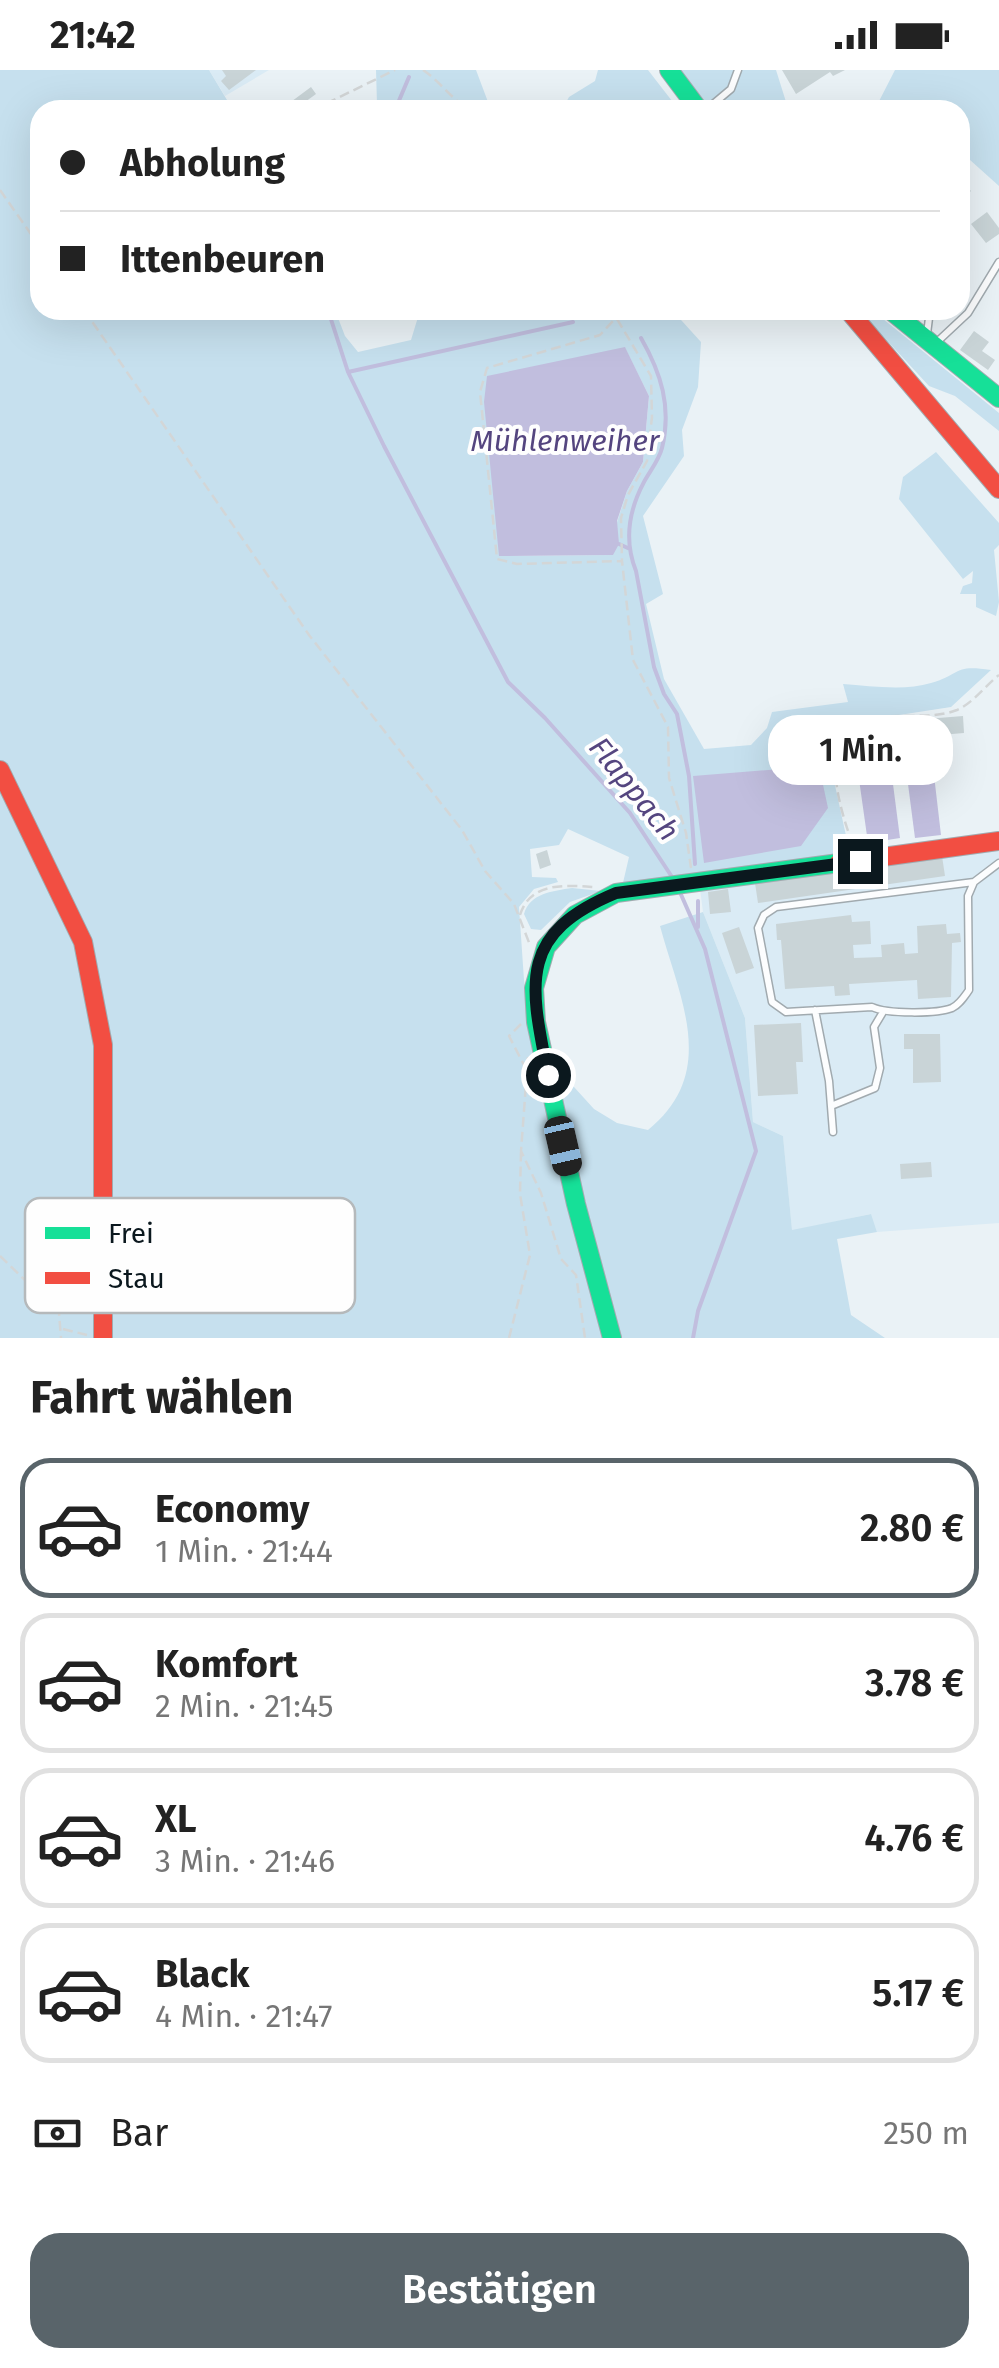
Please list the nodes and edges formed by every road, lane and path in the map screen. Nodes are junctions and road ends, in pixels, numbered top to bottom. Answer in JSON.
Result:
{"nodes":[{"id":1,"x":395,"y":70,"type":"edge"},
{"id":2,"x":423,"y":70,"type":"edge"},
{"id":3,"x":669,"y":70,"type":"edge"},
{"id":4,"x":738,"y":70,"type":"edge"},
{"id":5,"x":334,"y":100,"type":"edge"},
{"id":6,"x":454,"y":100,"type":"edge"},
{"id":7,"x":694,"y":100,"type":"edge"},
{"id":8,"x":716,"y":100,"type":"edge"},
{"id":9,"x":0,"y":190,"type":"edge"},
{"id":10,"x":30,"y":234,"type":"edge"},
{"id":11,"x":999,"y":262,"type":"edge"},
{"id":12,"x":970,"y":310,"type":"edge"},
{"id":13,"x":91,"y":320,"type":"edge"},
{"id":14,"x":614,"y":320,"type":"edge"},
{"id":15,"x":617,"y":320,"type":"edge"},
{"id":16,"x":856,"y":320,"type":"edge"},
{"id":17,"x":902,"y":320,"type":"edge"},
{"id":18,"x":930,"y":320,"type":"edge"},
{"id":19,"x":959,"y":320,"type":"edge"},
{"id":20,"x":929,"y":343,"type":"junction"},
{"id":21,"x":999,"y":398,"type":"edge"},
{"id":22,"x":999,"y":490,"type":"edge"},
{"id":23,"x":622,"y":561,"type":"junction"},
{"id":24,"x":999,"y":676,"type":"edge"},
{"id":25,"x":0,"y":770,"type":"edge"},
{"id":26,"x":999,"y":841,"type":"edge"},
{"id":27,"x":860,"y":861,"type":"junction"},
{"id":28,"x":999,"y":863,"type":"edge"},
{"id":29,"x":974,"y":882,"type":"junction"},
{"id":30,"x":682,"y":886,"type":"junction"},
{"id":31,"x":616,"y":893,"type":"junction"},
{"id":32,"x":520,"y":917,"type":"junction"},
{"id":33,"x":542,"y":952,"type":"junction"},
{"id":34,"x":535,"y":1008,"type":"junction"},
{"id":35,"x":816,"y":1010,"type":"junction"},
{"id":36,"x":883,"y":1012,"type":"junction"},
{"id":37,"x":540,"y":1038,"type":"junction"},
{"id":38,"x":526,"y":1068,"type":"junction"},
{"id":39,"x":831,"y":1106,"type":"junction"},
{"id":40,"x":833,"y":1132,"type":"dead end"},
{"id":41,"x":521,"y":1151,"type":"junction"},
{"id":42,"x":101,"y":1198,"type":"edge"},
{"id":43,"x":0,"y":1256,"type":"edge"},
{"id":44,"x":25,"y":1281,"type":"edge"},
{"id":45,"x":58,"y":1313,"type":"edge"},
{"id":46,"x":101,"y":1313,"type":"edge"},
{"id":47,"x":62,"y":1329,"type":"junction"},
{"id":48,"x":62,"y":1338,"type":"edge"},
{"id":49,"x":101,"y":1338,"type":"edge"},
{"id":50,"x":509,"y":1338,"type":"edge"},
{"id":51,"x":586,"y":1338,"type":"edge"},
{"id":52,"x":612,"y":1338,"type":"edge"}],
"edges":[{"from":1,"to":5,"type":"path"},
{"from":2,"to":6,"type":"path"},
{"from":3,"to":7,"type":"street"},
{"from":4,"to":8,"type":"lane"},
{"from":9,"to":10,"type":"path"},
{"from":11,"to":12,"type":"lane"},
{"from":13,"to":32,"type":"path"},
{"from":14,"to":23,"type":"path"},
{"from":15,"to":23,"type":"path"},
{"from":16,"to":22,"type":"street"},
{"from":17,"to":20,"type":"street"},
{"from":18,"to":20,"type":"lane"},
{"from":19,"to":20,"type":"lane"},
{"from":20,"to":21,"type":"street"},
{"from":23,"to":30,"type":"path"},
{"from":24,"to":27,"type":"path"},
{"from":25,"to":42,"type":"street"},
{"from":26,"to":27,"type":"street"},
{"from":27,"to":30,"type":"street"},
{"from":28,"to":29,"type":"lane"},
{"from":29,"to":35,"type":"lane"},
{"from":29,"to":36,"type":"lane"},
{"from":30,"to":31,"type":"street"},
{"from":31,"to":32,"type":"path"},
{"from":31,"to":33,"type":"street"},
{"from":32,"to":33,"type":"path"},
{"from":33,"to":34,"type":"street"},
{"from":34,"to":37,"type":"street"},
{"from":34,"to":38,"type":"path"},
{"from":35,"to":36,"type":"lane"},
{"from":35,"to":39,"type":"lane"},
{"from":36,"to":39,"type":"lane"},
{"from":37,"to":38,"type":"path"},
{"from":37,"to":52,"type":"street"},
{"from":38,"to":41,"type":"path"},
{"from":39,"to":40,"type":"lane"},
{"from":41,"to":50,"type":"path"},
{"from":41,"to":51,"type":"path"},
{"from":43,"to":44,"type":"path"},
{"from":45,"to":47,"type":"path"},
{"from":46,"to":49,"type":"street"},
{"from":47,"to":48,"type":"path"},
{"from":47,"to":49,"type":"path"}]}
